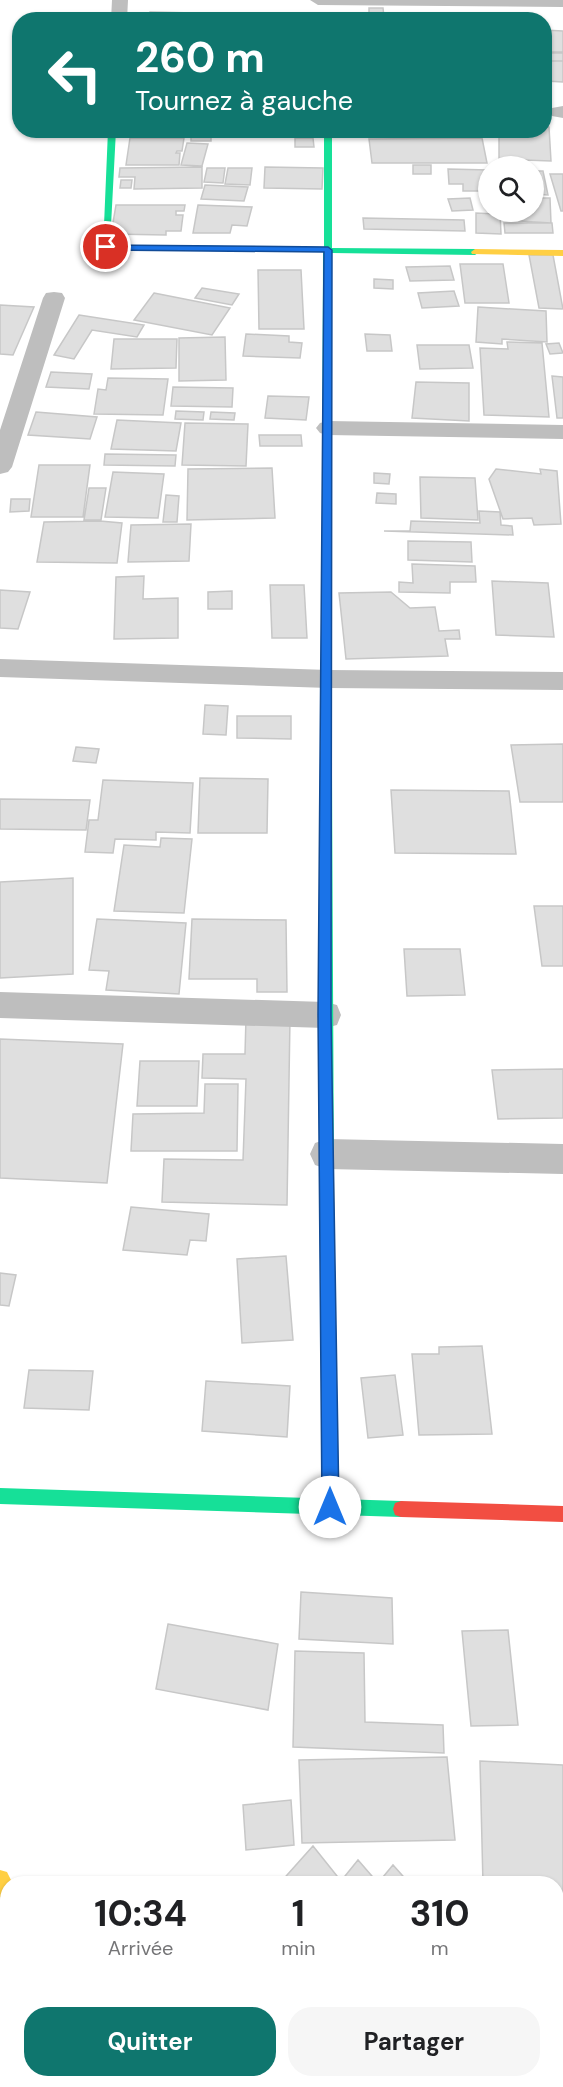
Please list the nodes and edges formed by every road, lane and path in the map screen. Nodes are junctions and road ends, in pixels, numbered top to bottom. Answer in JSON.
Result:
{"nodes":[{"id":1,"x":318,"y":0,"type":"edge"},
{"id":2,"x":329,"y":0,"type":"edge"},
{"id":3,"x":563,"y":2,"type":"edge"},
{"id":4,"x":112,"y":138,"type":"edge"},
{"id":5,"x":328,"y":138,"type":"edge"},
{"id":6,"x":328,"y":250,"type":"junction"},
{"id":7,"x":563,"y":253,"type":"edge"},
{"id":8,"x":54,"y":298,"type":"dead end"},
{"id":9,"x":328,"y":428,"type":"junction"},
{"id":10,"x":563,"y":432,"type":"edge"},
{"id":11,"x":0,"y":466,"type":"edge"},
{"id":12,"x":0,"y":668,"type":"edge"},
{"id":13,"x":328,"y":680,"type":"junction"},
{"id":14,"x":563,"y":681,"type":"edge"},
{"id":15,"x":0,"y":1005,"type":"edge"},
{"id":16,"x":325,"y":1015,"type":"junction"},
{"id":17,"x":327,"y":1154,"type":"junction"},
{"id":18,"x":563,"y":1159,"type":"edge"},
{"id":19,"x":0,"y":1496,"type":"edge"},
{"id":20,"x":330,"y":1507,"type":"junction"},
{"id":21,"x":563,"y":1514,"type":"edge"}],
"edges":[{"from":1,"to":2,"type":"street"},
{"from":2,"to":3,"type":"street"},
{"from":4,"to":6,"type":"street"},
{"from":5,"to":6,"type":"street"},
{"from":6,"to":7,"type":"street"},
{"from":6,"to":9,"type":"street"},
{"from":8,"to":11,"type":"street"},
{"from":9,"to":10,"type":"street"},
{"from":9,"to":13,"type":"street"},
{"from":12,"to":13,"type":"street"},
{"from":13,"to":14,"type":"street"},
{"from":13,"to":16,"type":"street"},
{"from":15,"to":16,"type":"street"},
{"from":16,"to":17,"type":"street"},
{"from":17,"to":18,"type":"street"},
{"from":17,"to":20,"type":"street"},
{"from":19,"to":20,"type":"street"},
{"from":20,"to":21,"type":"street"}]}
